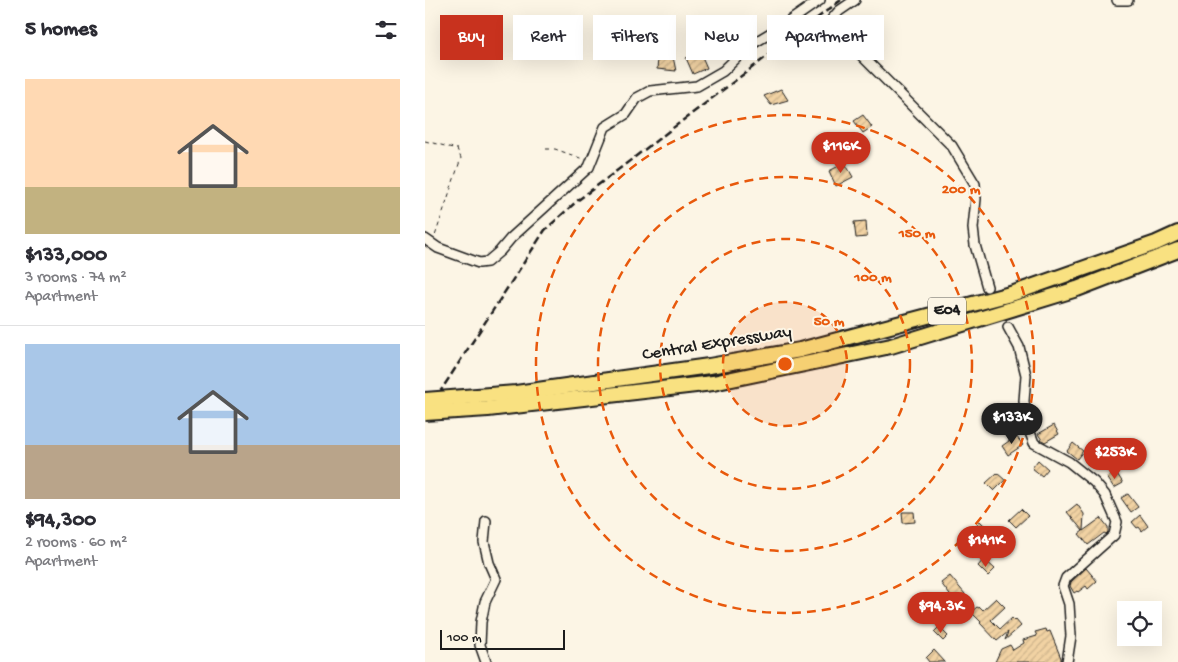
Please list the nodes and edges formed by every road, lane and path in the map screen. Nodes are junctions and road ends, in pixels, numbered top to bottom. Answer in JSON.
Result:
{"nodes":[{"id":1,"x":820,"y":0,"type":"edge"},
{"id":2,"x":855,"y":0,"type":"edge"},
{"id":3,"x":1117,"y":0,"type":"edge"},
{"id":4,"x":1128,"y":0,"type":"edge"},
{"id":5,"x":425,"y":141,"type":"edge"},
{"id":6,"x":546,"y":149,"type":"dead end"},
{"id":7,"x":591,"y":162,"type":"junction"},
{"id":8,"x":1178,"y":233,"type":"edge"},
{"id":9,"x":429,"y":242,"type":"edge"},
{"id":10,"x":1178,"y":250,"type":"edge"},
{"id":11,"x":987,"y":287,"type":"tunnel mouth"},
{"id":12,"x":1008,"y":327,"type":"tunnel mouth"},
{"id":13,"x":425,"y":400,"type":"edge"},
{"id":14,"x":425,"y":413,"type":"edge"},
{"id":15,"x":486,"y":521,"type":"dead end"},
{"id":16,"x":486,"y":662,"type":"edge"},
{"id":17,"x":1067,"y":662,"type":"edge"}],
"edges":[{"from":1,"to":7,"type":"street"},
{"from":2,"to":11,"type":"street"},
{"from":3,"to":4,"type":"street"},
{"from":5,"to":9,"type":"path"},
{"from":6,"to":7,"type":"path"},
{"from":7,"to":9,"type":"street"},
{"from":8,"to":13,"type":"highway","name":"Central Expressway","number":"E04","bridge":true},
{"from":10,"to":14,"type":"highway","name":"Central Expressway","number":"E04","bridge":true},
{"from":12,"to":17,"type":"street"},
{"from":15,"to":16,"type":"street"}]}
